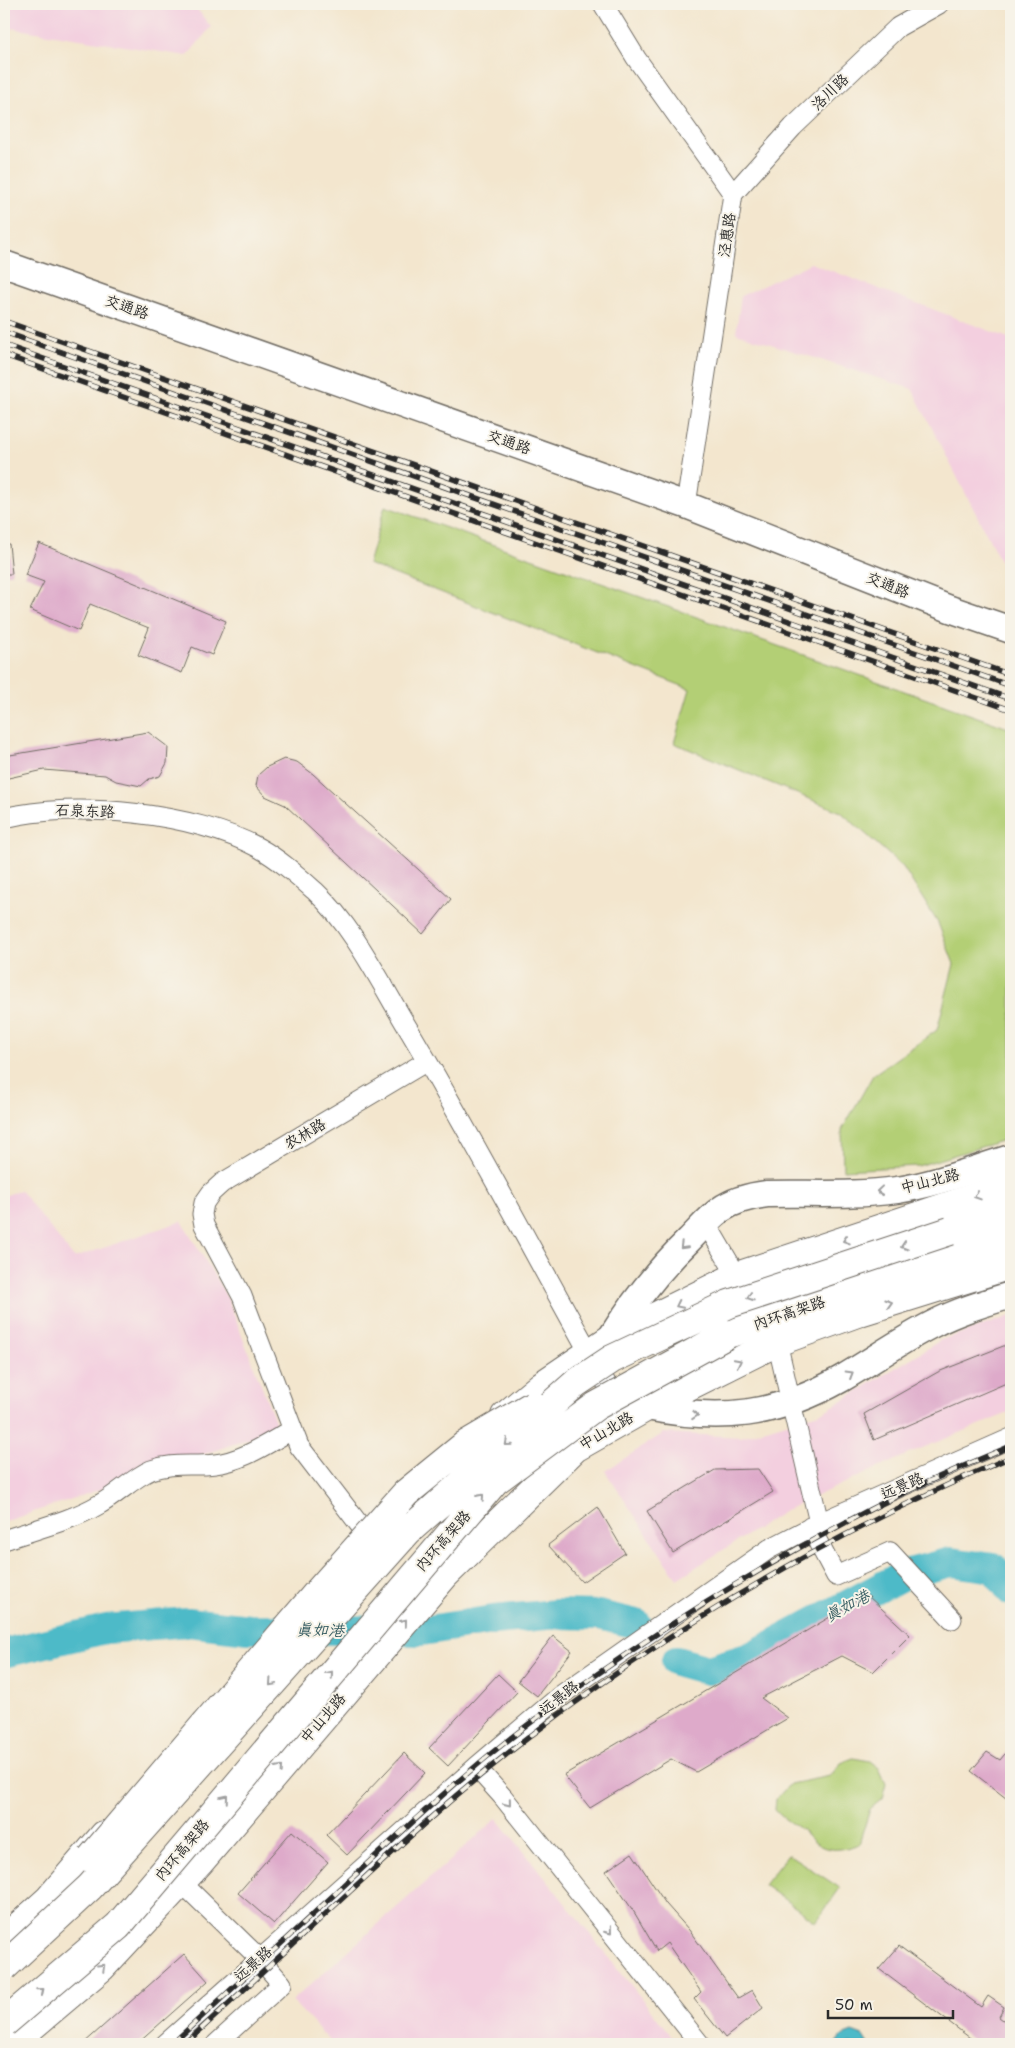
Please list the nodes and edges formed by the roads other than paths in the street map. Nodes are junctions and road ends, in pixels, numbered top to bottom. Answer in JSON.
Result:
{"nodes":[{"id":1,"x":603,"y":4,"type":"edge"},
{"id":2,"x":939,"y":4,"type":"edge"},
{"id":3,"x":733,"y":194,"type":"junction"},
{"id":4,"x":4,"y":264,"type":"edge"},
{"id":5,"x":686,"y":505,"type":"junction"},
{"id":6,"x":1011,"y":630,"type":"edge"},
{"id":7,"x":4,"y":818,"type":"edge"},
{"id":8,"x":427,"y":1061,"type":"junction"},
{"id":9,"x":1011,"y":1158,"type":"edge"},
{"id":10,"x":1011,"y":1185,"type":"edge"},
{"id":11,"x":1011,"y":1212,"type":"edge"},
{"id":12,"x":706,"y":1223,"type":"junction"},
{"id":13,"x":1011,"y":1240,"type":"edge"},
{"id":14,"x":1011,"y":1265,"type":"edge"},
{"id":15,"x":737,"y":1276,"type":"junction"},
{"id":16,"x":1011,"y":1295,"type":"edge"},
{"id":17,"x":777,"y":1342,"type":"junction"},
{"id":18,"x":604,"y":1351,"type":"junction"},
{"id":19,"x":791,"y":1402,"type":"junction"},
{"id":20,"x":637,"y":1413,"type":"junction"},
{"id":21,"x":292,"y":1430,"type":"junction"},
{"id":22,"x":1011,"y":1438,"type":"edge"},
{"id":23,"x":814,"y":1525,"type":"junction"},
{"id":24,"x":4,"y":1540,"type":"edge"},
{"id":25,"x":376,"y":1547,"type":"junction"},
{"id":26,"x":952,"y":1619,"type":"dead end"},
{"id":27,"x":476,"y":1767,"type":"junction"},
{"id":28,"x":181,"y":1882,"type":"junction"},
{"id":29,"x":11,"y":1933,"type":"edge"},
{"id":30,"x":260,"y":1958,"type":"junction"},
{"id":31,"x":4,"y":1967,"type":"edge"},
{"id":32,"x":4,"y":2022,"type":"edge"},
{"id":33,"x":12,"y":2044,"type":"edge"},
{"id":34,"x":165,"y":2044,"type":"edge"},
{"id":35,"x":216,"y":2044,"type":"edge"},
{"id":36,"x":700,"y":2044,"type":"edge"}],
"edges":[{"from":1,"to":3,"type":"street","name":"泾惠路"},
{"from":2,"to":3,"type":"street","name":"洛川路"},
{"from":3,"to":5,"type":"street","name":"泾惠路"},
{"from":4,"to":5,"type":"main road","name":"交通路"},
{"from":5,"to":6,"type":"main road","name":"交通路"},
{"from":7,"to":8,"type":"street","name":"石泉东路"},
{"from":8,"to":18,"type":"street"},
{"from":8,"to":21,"type":"street","name":"农林路"},
{"from":9,"to":12,"type":"main road","name":"中山北路","one_way":true},
{"from":10,"to":15,"type":"main road","name":"中山北路","one_way":true},
{"from":11,"to":18,"type":"main road","name":"内环高架路","one_way":true,"bridge":true},
{"from":12,"to":15,"type":"street"},
{"from":12,"to":18,"type":"main road","name":"中山北路","one_way":true},
{"from":32,"to":13,"type":"main road","name":"内环高架路","one_way":true,"bridge":true},
{"from":17,"to":14,"type":"main road","name":"中山北路","one_way":true},
{"from":15,"to":18,"type":"main road","name":"中山北路","one_way":true},
{"from":19,"to":16,"type":"main road","name":"中山北路","one_way":true},
{"from":17,"to":19,"type":"street"},
{"from":20,"to":17,"type":"main road","name":"中山北路","one_way":true},
{"from":18,"to":20,"type":"street"},
{"from":18,"to":25,"type":"main road","name":"中山北路"},
{"from":18,"to":29,"type":"main road","bridge":true},
{"from":18,"to":31,"type":"main road","name":"内环高架路","one_way":true,"bridge":true},
{"from":20,"to":19,"type":"main road","name":"中山北路","one_way":true},
{"from":19,"to":23,"type":"street"},
{"from":28,"to":20,"type":"main road","name":"中山北路","one_way":true},
{"from":21,"to":24,"type":"street"},
{"from":21,"to":25,"type":"street","name":"农林路"},
{"from":22,"to":23,"type":"street","name":"远景路"},
{"from":23,"to":26,"type":"street"},
{"from":23,"to":27,"type":"street","name":"远景路"},
{"from":25,"to":29,"type":"main road","name":"中山北路"},
{"from":27,"to":30,"type":"street","name":"远景路"},
{"from":27,"to":36,"type":"street","one_way":true},
{"from":28,"to":30,"type":"street"},
{"from":33,"to":28,"type":"main road","name":"中山北路","one_way":true},
{"from":30,"to":34,"type":"street","name":"远景路"},
{"from":30,"to":35,"type":"street"}]}
